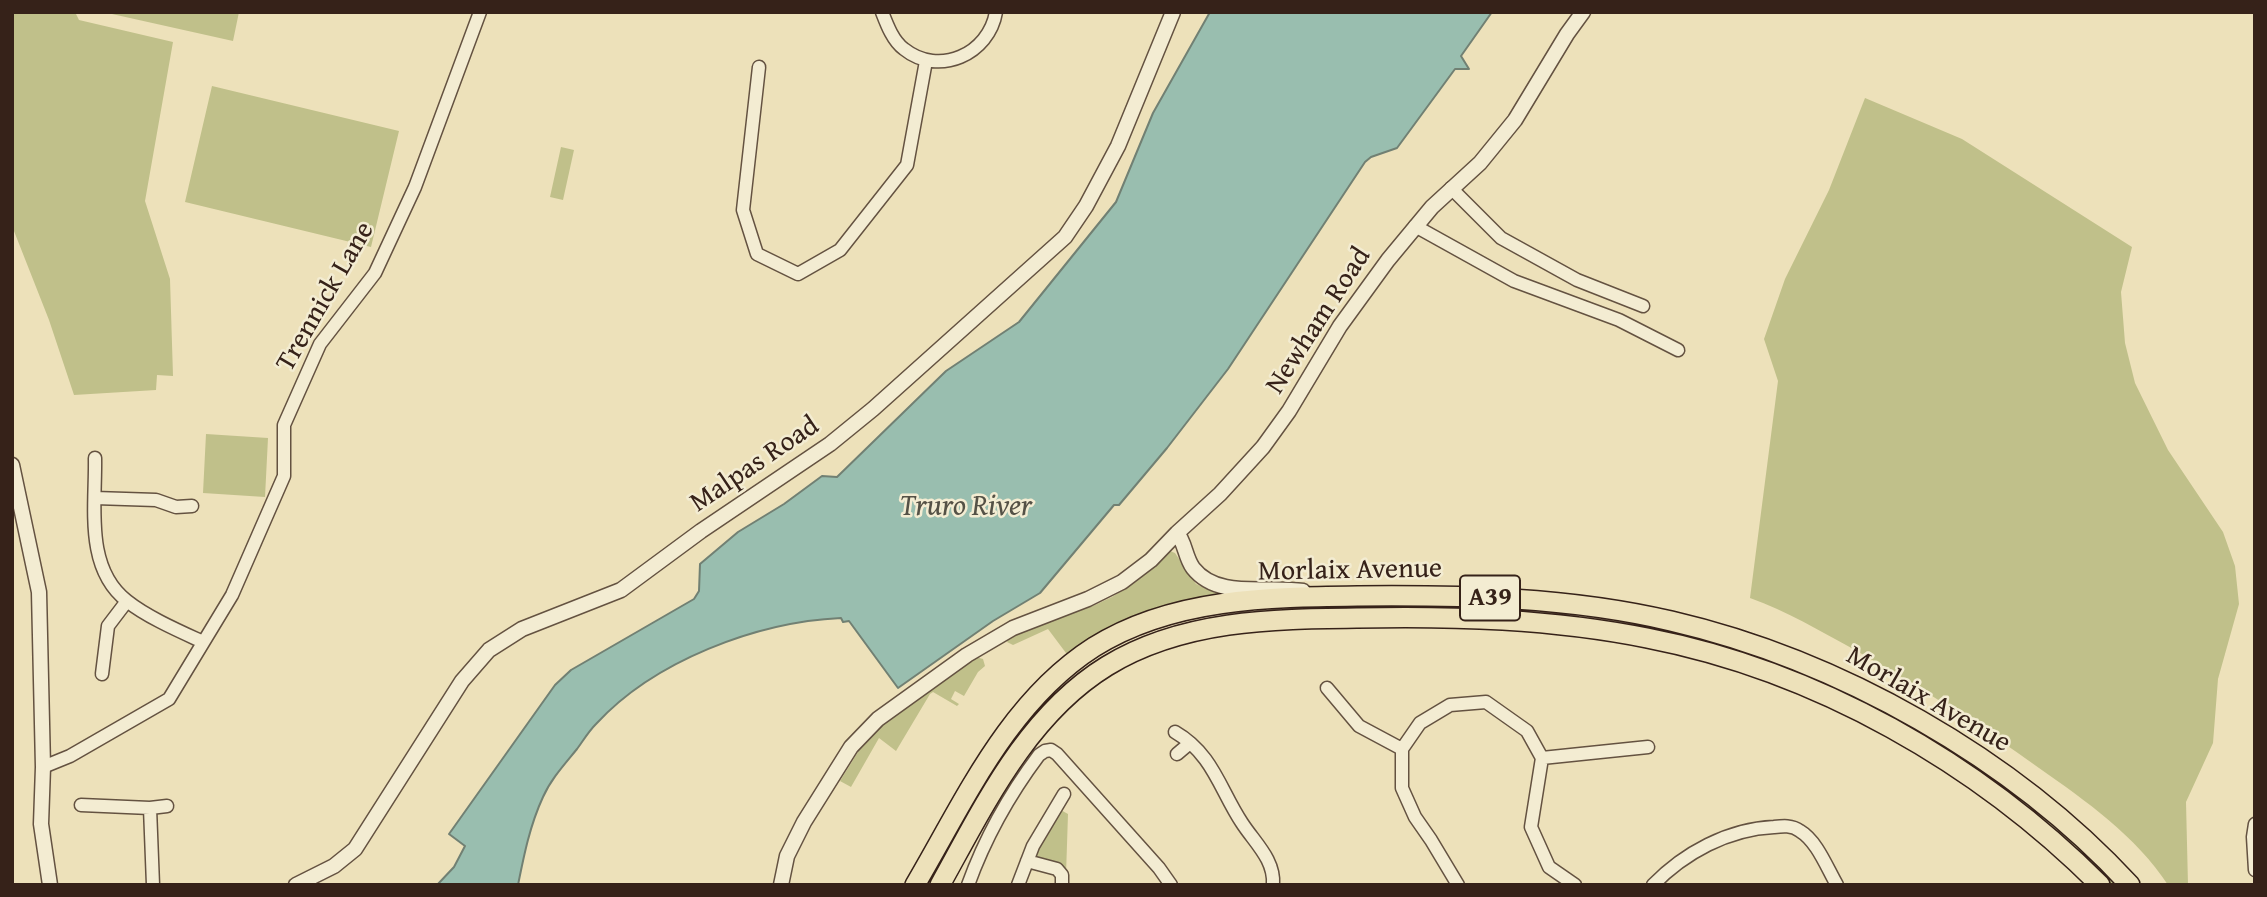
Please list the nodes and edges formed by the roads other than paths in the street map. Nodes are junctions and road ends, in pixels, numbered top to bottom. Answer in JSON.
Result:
{"nodes":[{"id":1,"x":480,"y":12,"type":"edge"},
{"id":2,"x":882,"y":12,"type":"edge"},
{"id":3,"x":996,"y":12,"type":"edge"},
{"id":4,"x":1173,"y":12,"type":"edge"},
{"id":5,"x":1583,"y":12,"type":"edge"},
{"id":6,"x":926,"y":61,"type":"junction"},
{"id":7,"x":759,"y":67,"type":"dead end"},
{"id":8,"x":1451,"y":188,"type":"junction"},
{"id":9,"x":1415,"y":226,"type":"junction"},
{"id":10,"x":1643,"y":306,"type":"dead end"},
{"id":11,"x":1678,"y":350,"type":"dead end"},
{"id":12,"x":95,"y":458,"type":"dead end"},
{"id":13,"x":12,"y":465,"type":"edge"},
{"id":14,"x":184,"y":493,"type":"dead end"},
{"id":15,"x":96,"y":498,"type":"junction"},
{"id":16,"x":1177,"y":533,"type":"junction"},
{"id":17,"x":1341,"y":597,"type":"junction"},
{"id":18,"x":127,"y":601,"type":"junction"},
{"id":19,"x":203,"y":642,"type":"junction"},
{"id":20,"x":102,"y":674,"type":"dead end"},
{"id":21,"x":1327,"y":688,"type":"dead end"},
{"id":22,"x":1175,"y":732,"type":"dead end"},
{"id":23,"x":1190,"y":743,"type":"junction"},
{"id":24,"x":1648,"y":747,"type":"dead end"},
{"id":25,"x":1402,"y":749,"type":"junction"},
{"id":26,"x":1177,"y":754,"type":"dead end"},
{"id":27,"x":1542,"y":758,"type":"junction"},
{"id":28,"x":43,"y":767,"type":"junction"},
{"id":29,"x":1064,"y":794,"type":"dead end"},
{"id":30,"x":81,"y":805,"type":"dead end"},
{"id":31,"x":167,"y":806,"type":"dead end"},
{"id":32,"x":150,"y":808,"type":"junction"},
{"id":33,"x":2255,"y":824,"type":"edge"},
{"id":34,"x":1027,"y":862,"type":"junction"},
{"id":35,"x":2255,"y":870,"type":"edge"},
{"id":36,"x":50,"y":885,"type":"edge"},
{"id":37,"x":153,"y":885,"type":"edge"},
{"id":38,"x":296,"y":885,"type":"edge"},
{"id":39,"x":781,"y":885,"type":"edge"},
{"id":40,"x":915,"y":885,"type":"edge"},
{"id":41,"x":940,"y":885,"type":"edge"},
{"id":42,"x":968,"y":885,"type":"edge"},
{"id":43,"x":1018,"y":885,"type":"edge"},
{"id":44,"x":1062,"y":885,"type":"edge"},
{"id":45,"x":1171,"y":885,"type":"edge"},
{"id":46,"x":1273,"y":885,"type":"edge"},
{"id":47,"x":1458,"y":885,"type":"edge"},
{"id":48,"x":1574,"y":885,"type":"edge"},
{"id":49,"x":1653,"y":885,"type":"edge"},
{"id":50,"x":1837,"y":885,"type":"edge"},
{"id":51,"x":2099,"y":885,"type":"edge"},
{"id":52,"x":2130,"y":885,"type":"edge"}],
"edges":[{"from":1,"to":19,"type":"street","name":"Trennick Lane"},
{"from":2,"to":6,"type":"street"},
{"from":3,"to":6,"type":"street"},
{"from":4,"to":38,"type":"street","name":"Malpas Road"},
{"from":5,"to":8,"type":"street","name":"Newham Road"},
{"from":6,"to":7,"type":"street"},
{"from":8,"to":9,"type":"street","name":"Newham Road"},
{"from":8,"to":10,"type":"street"},
{"from":9,"to":11,"type":"street"},
{"from":9,"to":16,"type":"street","name":"Newham Road"},
{"from":12,"to":15,"type":"street"},
{"from":13,"to":28,"type":"street"},
{"from":14,"to":15,"type":"street"},
{"from":15,"to":18,"type":"street"},
{"from":16,"to":17,"type":"street"},
{"from":16,"to":39,"type":"street","name":"Newham Road"},
{"from":17,"to":40,"type":"highway","name":"Morlaix Avenue","number":"A39"},
{"from":17,"to":52,"type":"highway","name":"Morlaix Avenue","number":"A39"},
{"from":18,"to":19,"type":"street"},
{"from":18,"to":20,"type":"street"},
{"from":19,"to":28,"type":"street","name":"Trennick Lane"},
{"from":21,"to":25,"type":"street"},
{"from":22,"to":23,"type":"street"},
{"from":23,"to":26,"type":"street"},
{"from":23,"to":46,"type":"street"},
{"from":24,"to":27,"type":"street"},
{"from":25,"to":27,"type":"street"},
{"from":25,"to":47,"type":"street"},
{"from":27,"to":48,"type":"street"},
{"from":28,"to":36,"type":"street"},
{"from":29,"to":34,"type":"street"},
{"from":30,"to":32,"type":"street"},
{"from":31,"to":32,"type":"street"},
{"from":32,"to":37,"type":"street"},
{"from":33,"to":35,"type":"street"},
{"from":34,"to":43,"type":"street"},
{"from":34,"to":44,"type":"street"},
{"from":41,"to":51,"type":"highway","name":"Morlaix Avenue","number":"A39"},
{"from":42,"to":45,"type":"street"},
{"from":49,"to":50,"type":"street"}]}
